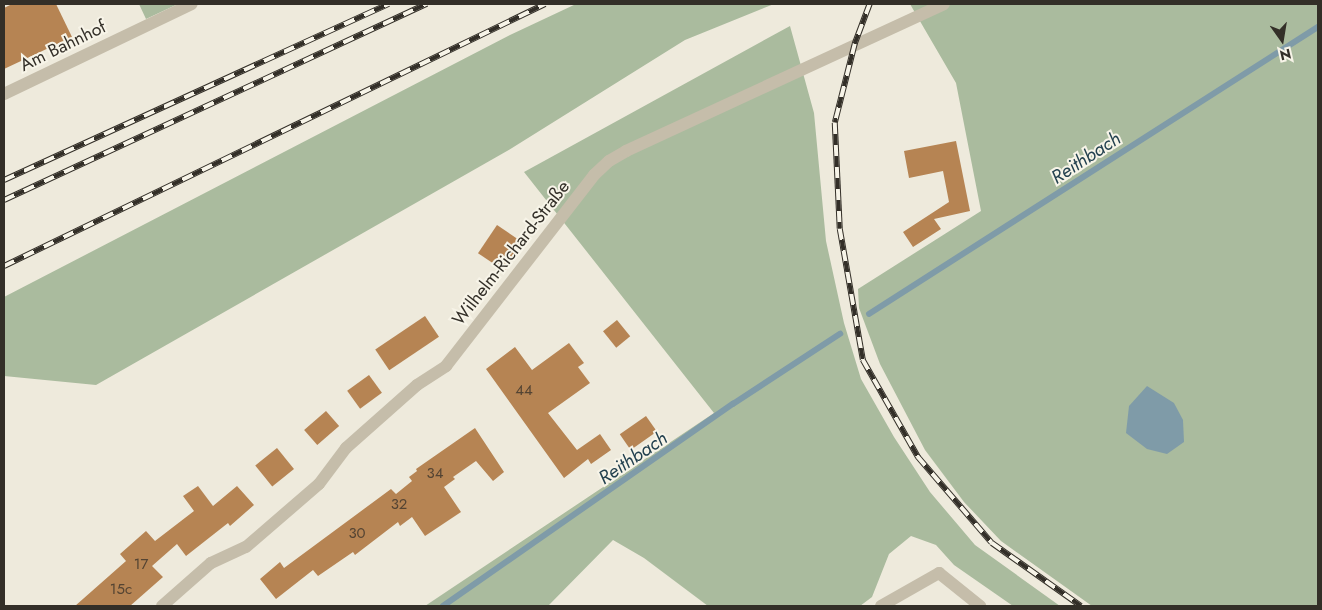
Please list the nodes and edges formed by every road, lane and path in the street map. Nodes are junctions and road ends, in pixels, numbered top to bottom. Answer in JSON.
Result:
{"nodes":[{"id":1,"x":192,"y":4,"type":"edge"},
{"id":2,"x":944,"y":4,"type":"edge"},
{"id":3,"x":4,"y":94,"type":"edge"},
{"id":4,"x":162,"y":606,"type":"edge"},
{"id":5,"x":880,"y":606,"type":"edge"},
{"id":6,"x":980,"y":606,"type":"edge"}],
"edges":[{"from":1,"to":3,"type":"street","name":"Am Bahnhof"},
{"from":2,"to":4,"type":"street","name":"Wilhelm-Richard-Straße"},
{"from":5,"to":6,"type":"street"}]}
